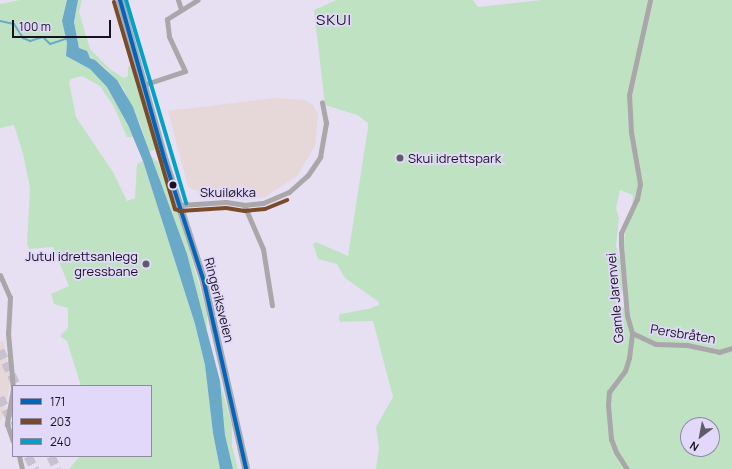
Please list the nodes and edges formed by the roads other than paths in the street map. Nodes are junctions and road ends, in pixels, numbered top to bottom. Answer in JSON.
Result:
{"nodes":[{"id":1,"x":120,"y":0,"type":"edge"},
{"id":2,"x":178,"y":0,"type":"edge"},
{"id":3,"x":198,"y":0,"type":"edge"},
{"id":4,"x":650,"y":0,"type":"edge"},
{"id":5,"x":180,"y":9,"type":"junction"},
{"id":6,"x":143,"y":85,"type":"junction"},
{"id":7,"x":322,"y":102,"type":"dead end"},
{"id":8,"x":180,"y":205,"type":"junction"},
{"id":9,"x":244,"y":206,"type":"junction"},
{"id":10,"x":0,"y":275,"type":"edge"},
{"id":11,"x":272,"y":306,"type":"dead end"},
{"id":12,"x":632,"y":333,"type":"junction"},
{"id":13,"x":732,"y":348,"type":"edge"},
{"id":14,"x":13,"y":385,"type":"edge"},
{"id":15,"x":12,"y":394,"type":"edge"},
{"id":16,"x":12,"y":439,"type":"edge"},
{"id":17,"x":19,"y":457,"type":"edge"},
{"id":18,"x":22,"y":469,"type":"edge"},
{"id":19,"x":246,"y":469,"type":"edge"},
{"id":20,"x":627,"y":469,"type":"edge"}],
"edges":[{"from":1,"to":6,"type":"main road","name":"Ringeriksveien"},
{"from":2,"to":5,"type":"street"},
{"from":3,"to":5,"type":"street"},
{"from":4,"to":12,"type":"street","name":"Gamle Jarenvei"},
{"from":5,"to":6,"type":"street"},
{"from":6,"to":8,"type":"main road","name":"Ringeriksveien"},
{"from":7,"to":9,"type":"street","name":"Skuiløkka"},
{"from":8,"to":9,"type":"street","name":"Skuiløkka"},
{"from":8,"to":19,"type":"main road","name":"Ringeriksveien"},
{"from":9,"to":11,"type":"street"},
{"from":10,"to":14,"type":"street"},
{"from":12,"to":13,"type":"street","name":"Persbråten"},
{"from":12,"to":20,"type":"street","name":"Gamle Jarenvei"},
{"from":15,"to":16,"type":"street"},
{"from":17,"to":18,"type":"street"}]}
